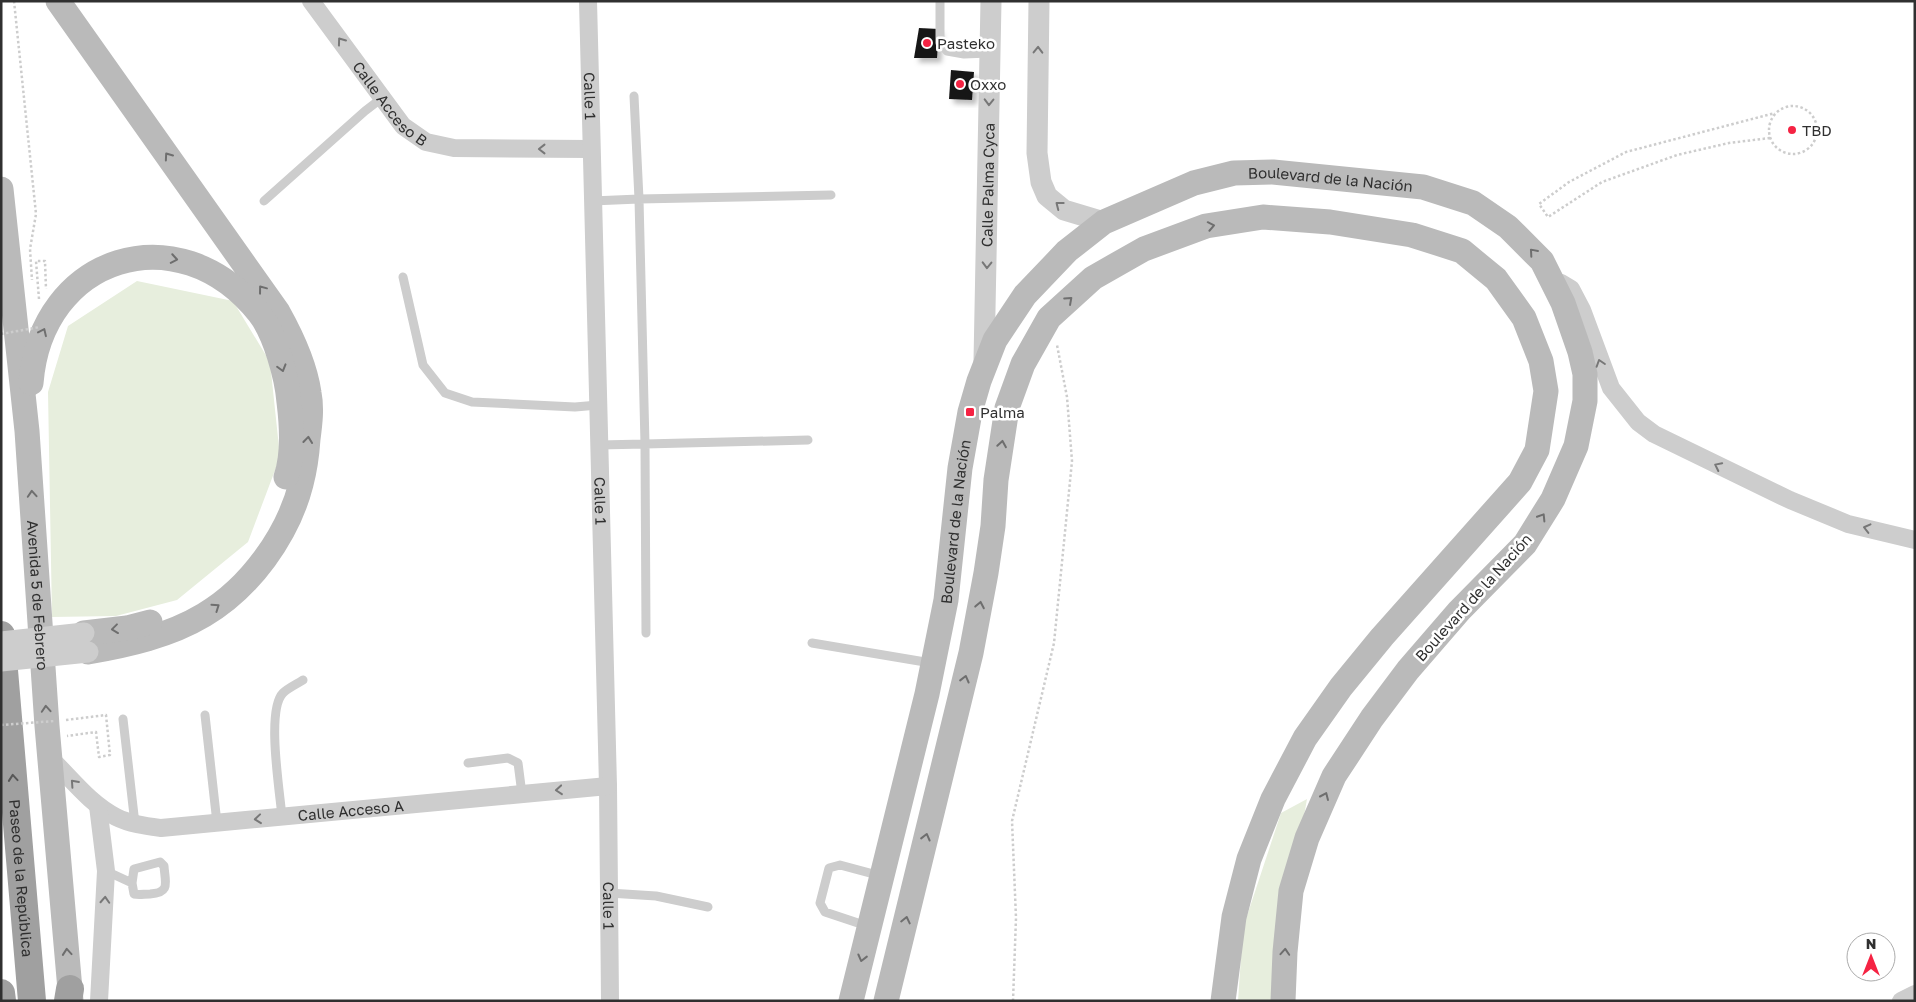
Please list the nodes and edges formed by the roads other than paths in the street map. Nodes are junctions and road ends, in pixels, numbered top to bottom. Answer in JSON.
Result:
{"nodes":[{"id":1,"x":58,"y":1,"type":"edge"},
{"id":2,"x":311,"y":1,"type":"edge"},
{"id":3,"x":588,"y":1,"type":"edge"},
{"id":4,"x":940,"y":1,"type":"edge"},
{"id":5,"x":991,"y":1,"type":"edge"},
{"id":6,"x":1039,"y":1,"type":"edge"},
{"id":7,"x":990,"y":53,"type":"junction"},
{"id":8,"x":634,"y":96,"type":"dead end"},
{"id":9,"x":382,"y":98,"type":"junction"},
{"id":10,"x":591,"y":149,"type":"junction"},
{"id":11,"x":1,"y":189,"type":"edge"},
{"id":12,"x":831,"y":195,"type":"dead end"},
{"id":13,"x":639,"y":199,"type":"junction"},
{"id":14,"x":264,"y":201,"type":"dead end"},
{"id":15,"x":592,"y":201,"type":"junction"},
{"id":16,"x":1104,"y":222,"type":"junction"},
{"id":17,"x":403,"y":277,"type":"dead end"},
{"id":18,"x":1552,"y":283,"type":"junction"},
{"id":19,"x":17,"y":328,"type":"edge"},
{"id":20,"x":984,"y":369,"type":"junction"},
{"id":21,"x":598,"y":405,"type":"junction"},
{"id":22,"x":28,"y":431,"type":"junction"},
{"id":23,"x":808,"y":440,"type":"dead end"},
{"id":24,"x":645,"y":444,"type":"junction"},
{"id":25,"x":599,"y":445,"type":"junction"},
{"id":26,"x":1915,"y":540,"type":"edge"},
{"id":27,"x":646,"y":633,"type":"dead end"},
{"id":28,"x":1,"y":635,"type":"edge"},
{"id":29,"x":1,"y":642,"type":"edge"},
{"id":30,"x":86,"y":642,"type":"junction"},
{"id":31,"x":812,"y":643,"type":"dead end"},
{"id":32,"x":1,"y":661,"type":"edge"},
{"id":33,"x":934,"y":663,"type":"junction"},
{"id":34,"x":303,"y":680,"type":"dead end"},
{"id":35,"x":205,"y":715,"type":"dead end"},
{"id":36,"x":123,"y":719,"type":"dead end"},
{"id":37,"x":51,"y":739,"type":"junction"},
{"id":38,"x":468,"y":763,"type":"dead end"},
{"id":39,"x":608,"y":786,"type":"junction"},
{"id":40,"x":522,"y":794,"type":"junction"},
{"id":41,"x":98,"y":806,"type":"junction"},
{"id":42,"x":282,"y":817,"type":"junction"},
{"id":43,"x":217,"y":823,"type":"junction"},
{"id":44,"x":135,"y":824,"type":"junction"},
{"id":45,"x":106,"y":871,"type":"junction"},
{"id":46,"x":882,"y":876,"type":"junction"},
{"id":47,"x":132,"y":883,"type":"junction"},
{"id":48,"x":914,"y":884,"type":"junction"},
{"id":49,"x":609,"y":893,"type":"junction"},
{"id":50,"x":708,"y":907,"type":"dead end"},
{"id":51,"x":869,"y":927,"type":"junction"},
{"id":52,"x":1,"y":993,"type":"edge"},
{"id":53,"x":1915,"y":994,"type":"edge"},
{"id":54,"x":70,"y":997,"type":"edge"},
{"id":55,"x":2,"y":1001,"type":"edge"},
{"id":56,"x":32,"y":1001,"type":"edge"},
{"id":57,"x":99,"y":1001,"type":"edge"},
{"id":58,"x":610,"y":1001,"type":"edge"},
{"id":59,"x":851,"y":1001,"type":"edge"},
{"id":60,"x":886,"y":1001,"type":"edge"},
{"id":61,"x":1222,"y":1001,"type":"edge"},
{"id":62,"x":1283,"y":1001,"type":"edge"},
{"id":63,"x":1901,"y":1001,"type":"edge"}],
"edges":[{"from":30,"to":1,"type":"main road","one_way":true},
{"from":9,"to":2,"type":"street","name":"Calle Acceso B","one_way":true},
{"from":3,"to":10,"type":"street","name":"Calle 1"},
{"from":4,"to":7,"type":"lane"},
{"from":5,"to":7,"type":"street","name":"Calle Palma Cyca"},
{"from":16,"to":6,"type":"street","one_way":true},
{"from":7,"to":20,"type":"street","name":"Calle Palma Cyca","one_way":true},
{"from":8,"to":13,"type":"lane"},
{"from":10,"to":9,"type":"street","name":"Calle Acceso B","one_way":true},
{"from":9,"to":14,"type":"lane"},
{"from":10,"to":15,"type":"street","name":"Calle 1"},
{"from":11,"to":19,"type":"main road","name":"Avenida 5 de Febrero"},
{"from":12,"to":13,"type":"lane"},
{"from":13,"to":15,"type":"lane"},
{"from":13,"to":24,"type":"lane"},
{"from":15,"to":21,"type":"street","name":"Calle 1"},
{"from":18,"to":16,"type":"main road","name":"Boulevard de la Nación","one_way":true},
{"from":16,"to":20,"type":"main road","name":"Boulevard de la Nación"},
{"from":17,"to":21,"type":"lane"},
{"from":26,"to":18,"type":"street","one_way":true},
{"from":62,"to":18,"type":"main road","name":"Boulevard de la Nación","one_way":true},
{"from":19,"to":22,"type":"main road","name":"Avenida 5 de Febrero"},
{"from":20,"to":33,"type":"main road","name":"Boulevard de la Nación"},
{"from":21,"to":25,"type":"street","name":"Calle 1"},
{"from":22,"to":30,"type":"main road","one_way":true},
{"from":37,"to":22,"type":"main road","name":"Avenida 5 de Febrero","one_way":true},
{"from":23,"to":24,"type":"lane"},
{"from":24,"to":25,"type":"lane"},
{"from":24,"to":27,"type":"lane"},
{"from":25,"to":39,"type":"street","name":"Calle 1"},
{"from":56,"to":28,"type":"highway","name":"Paseo de la República","one_way":true},
{"from":29,"to":30,"type":"street","bridge":true},
{"from":30,"to":32,"type":"street","bridge":true},
{"from":31,"to":33,"type":"lane"},
{"from":33,"to":46,"type":"main road","name":"Boulevard de la Nación"},
{"from":34,"to":42,"type":"lane"},
{"from":35,"to":43,"type":"lane"},
{"from":36,"to":44,"type":"lane"},
{"from":41,"to":37,"type":"street","name":"Calle Acceso A","one_way":true},
{"from":54,"to":37,"type":"main road","name":"Avenida 5 de Febrero","one_way":true},
{"from":38,"to":40,"type":"lane"},
{"from":39,"to":40,"type":"street","name":"Calle Acceso A","one_way":true},
{"from":39,"to":49,"type":"street","name":"Calle 1"},
{"from":40,"to":42,"type":"street","name":"Calle Acceso A"},
{"from":41,"to":44,"type":"street","name":"Calle Acceso A"},
{"from":41,"to":45,"type":"street"},
{"from":42,"to":43,"type":"street","name":"Calle Acceso A","one_way":true},
{"from":43,"to":44,"type":"street","name":"Calle Acceso A"},
{"from":45,"to":47,"type":"lane"},
{"from":57,"to":45,"type":"street","one_way":true},
{"from":46,"to":48,"type":"main road"},
{"from":46,"to":51,"type":"main road","name":"Boulevard de la Nación"},
{"from":46,"to":51,"type":"lane"},
{"from":47,"to":47,"type":"lane"},
{"from":60,"to":48,"type":"main road","one_way":true},
{"from":48,"to":61,"type":"main road","one_way":true},
{"from":49,"to":50,"type":"lane"},
{"from":49,"to":58,"type":"street","name":"Calle 1"},
{"from":51,"to":59,"type":"main road","name":"Boulevard de la Nación","one_way":true},
{"from":52,"to":55,"type":"highway"},
{"from":53,"to":63,"type":"street"}]}
